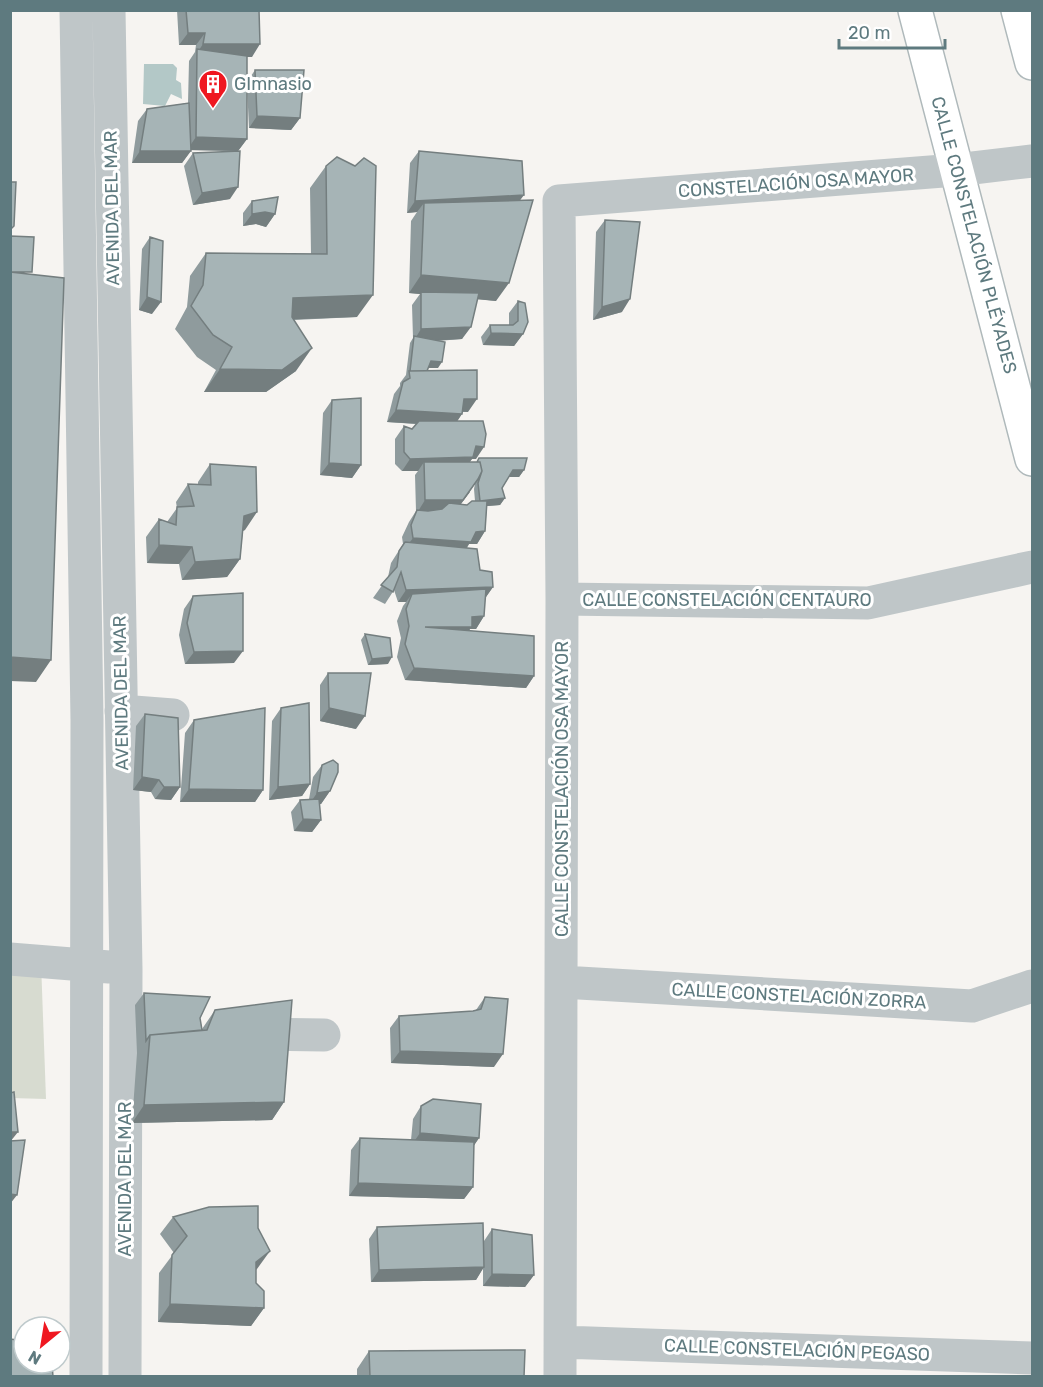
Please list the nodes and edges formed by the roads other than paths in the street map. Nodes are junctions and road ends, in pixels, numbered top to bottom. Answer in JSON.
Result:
{"nodes":[{"id":1,"x":76,"y":10,"type":"edge"},
{"id":2,"x":109,"y":10,"type":"edge"},
{"id":3,"x":915,"y":10,"type":"edge"},
{"id":4,"x":1018,"y":10,"type":"edge"},
{"id":5,"x":1032,"y":63,"type":"edge"},
{"id":6,"x":1032,"y":161,"type":"edge"},
{"id":7,"x":956,"y":170,"type":"junction"},
{"id":8,"x":559,"y":201,"type":"joint"},
{"id":9,"x":1032,"y":459,"type":"edge"},
{"id":10,"x":1032,"y":567,"type":"edge"},
{"id":11,"x":562,"y":599,"type":"junction"},
{"id":12,"x":121,"y":711,"type":"junction"},
{"id":13,"x":173,"y":715,"type":"edge"},
{"id":14,"x":10,"y":959,"type":"edge"},
{"id":15,"x":88,"y":966,"type":"junction"},
{"id":16,"x":126,"y":969,"type":"junction"},
{"id":17,"x":562,"y":982,"type":"junction"},
{"id":18,"x":1032,"y":986,"type":"edge"},
{"id":19,"x":87,"y":1031,"type":"junction"},
{"id":20,"x":125,"y":1032,"type":"junction"},
{"id":21,"x":160,"y":1033,"type":"edge"},
{"id":22,"x":219,"y":1034,"type":"edge"},
{"id":23,"x":324,"y":1035,"type":"dead end"},
{"id":24,"x":561,"y":1342,"type":"junction"},
{"id":25,"x":1032,"y":1358,"type":"edge"},
{"id":26,"x":86,"y":1377,"type":"edge"},
{"id":27,"x":125,"y":1377,"type":"edge"},
{"id":28,"x":560,"y":1377,"type":"edge"}],
"edges":[{"from":1,"to":15,"type":"street","name":"AVENIDA DEL MAR"},
{"from":2,"to":12,"type":"street","name":"AVENIDA DEL MAR"},
{"from":3,"to":7,"type":"main road","name":"CALLE CONSTELACIÓN PLÉYADES"},
{"from":4,"to":5,"type":"main road"},
{"from":6,"to":7,"type":"street","name":"CONSTELACIÓN OSA MAYOR"},
{"from":7,"to":8,"type":"street","name":"CONSTELACIÓN OSA MAYOR"},
{"from":7,"to":9,"type":"main road","name":"CALLE CONSTELACIÓN PLÉYADES"},
{"from":8,"to":11,"type":"street","name":"CALLE CONSTELACIÓN OSA MAYOR"},
{"from":10,"to":11,"type":"street","name":"CALLE CONSTELACIÓN CENTAURO"},
{"from":11,"to":17,"type":"street","name":"CALLE CONSTELACIÓN OSA MAYOR"},
{"from":12,"to":13,"type":"street"},
{"from":12,"to":16,"type":"street","name":"AVENIDA DEL MAR"},
{"from":14,"to":15,"type":"street"},
{"from":15,"to":16,"type":"street"},
{"from":15,"to":19,"type":"street","name":"AVENIDA DEL MAR"},
{"from":16,"to":20,"type":"street","name":"AVENIDA DEL MAR"},
{"from":17,"to":18,"type":"street","name":"CALLE CONSTELACIÓN ZORRA"},
{"from":17,"to":24,"type":"street","name":"CALLE CONSTELACIÓN OSA MAYOR"},
{"from":19,"to":20,"type":"street"},
{"from":19,"to":26,"type":"street","name":"AVENIDA DEL MAR"},
{"from":20,"to":21,"type":"street"},
{"from":20,"to":27,"type":"street","name":"AVENIDA DEL MAR"},
{"from":22,"to":23,"type":"street"},
{"from":24,"to":25,"type":"street","name":"CALLE CONSTELACIÓN PEGASO"},
{"from":24,"to":28,"type":"street","name":"CALLE CONSTELACIÓN OSA MAYOR"}]}
